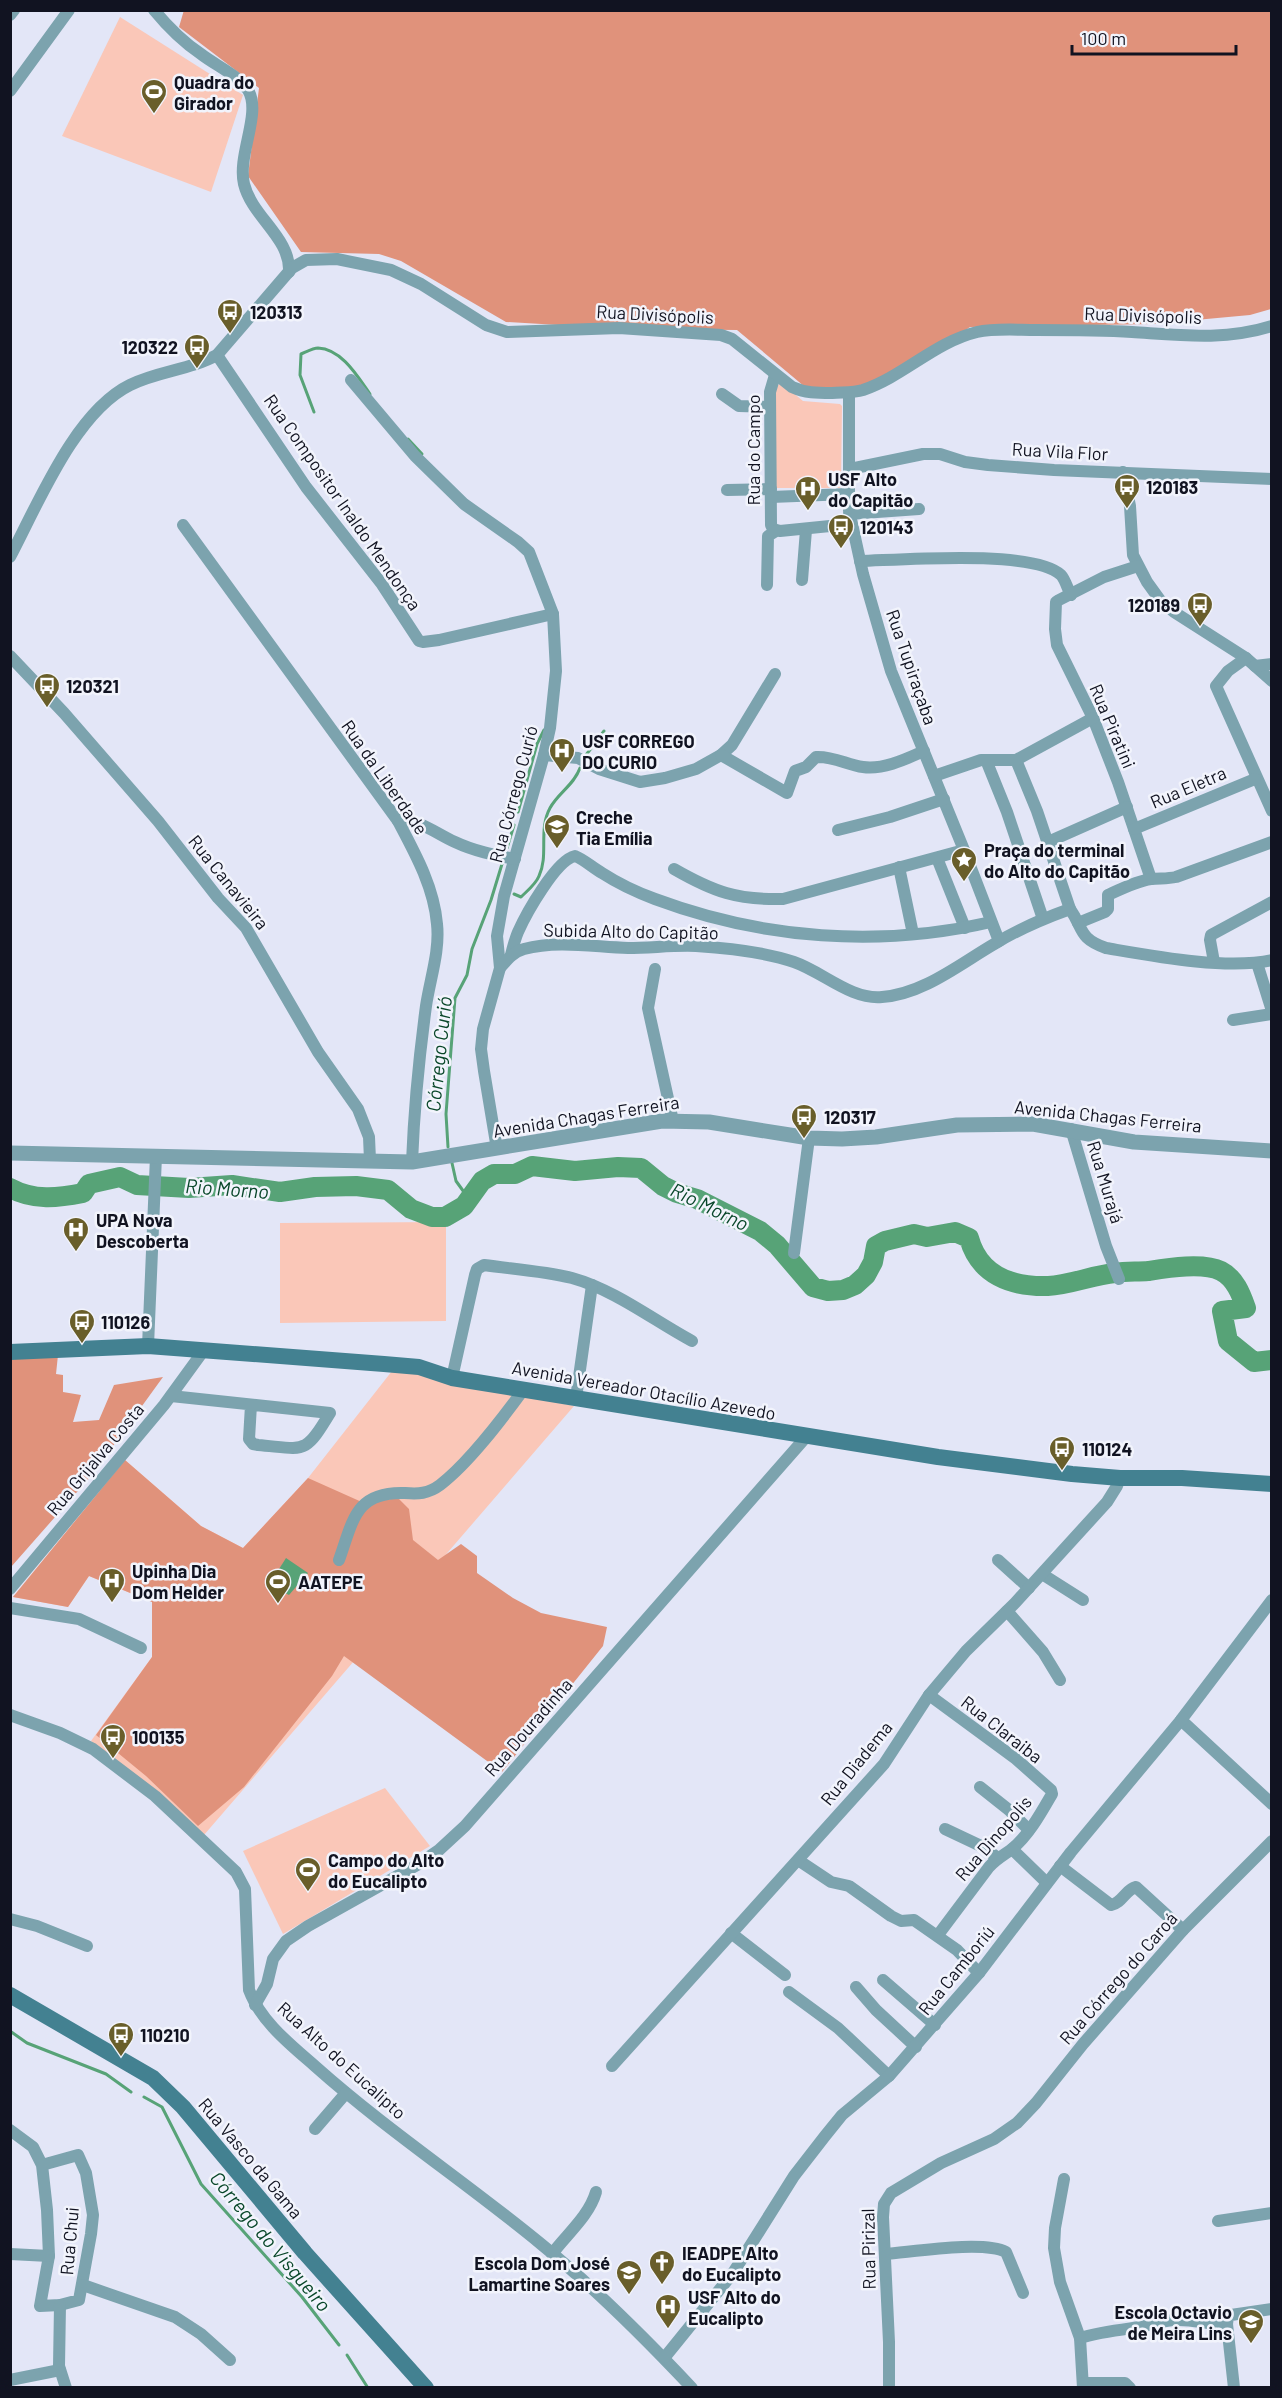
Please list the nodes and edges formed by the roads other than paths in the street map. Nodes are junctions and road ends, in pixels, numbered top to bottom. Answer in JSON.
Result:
{"nodes":[{"id":1,"x":14,"y":10,"type":"edge"},
{"id":2,"x":69,"y":10,"type":"edge"},
{"id":3,"x":154,"y":10,"type":"edge"},
{"id":4,"x":10,"y":15,"type":"edge"},
{"id":5,"x":10,"y":91,"type":"edge"},
{"id":6,"x":294,"y":261,"type":"junction"},
{"id":7,"x":1272,"y":326,"type":"edge"},
{"id":8,"x":217,"y":355,"type":"junction"},
{"id":9,"x":775,"y":375,"type":"junction"},
{"id":10,"x":351,"y":380,"type":"dead end"},
{"id":11,"x":849,"y":393,"type":"junction"},
{"id":12,"x":722,"y":394,"type":"dead end"},
{"id":13,"x":770,"y":406,"type":"junction"},
{"id":14,"x":850,"y":469,"type":"junction"},
{"id":15,"x":1123,"y":472,"type":"junction"},
{"id":16,"x":1272,"y":479,"type":"edge"},
{"id":17,"x":727,"y":490,"type":"dead end"},
{"id":18,"x":771,"y":493,"type":"junction"},
{"id":19,"x":848,"y":494,"type":"junction"},
{"id":20,"x":919,"y":509,"type":"dead end"},
{"id":21,"x":850,"y":519,"type":"junction"},
{"id":22,"x":183,"y":525,"type":"dead end"},
{"id":23,"x":774,"y":528,"type":"junction"},
{"id":24,"x":806,"y":530,"type":"junction"},
{"id":25,"x":10,"y":557,"type":"edge"},
{"id":26,"x":860,"y":561,"type":"junction"},
{"id":27,"x":1138,"y":566,"type":"junction"},
{"id":28,"x":802,"y":579,"type":"dead end"},
{"id":29,"x":767,"y":585,"type":"dead end"},
{"id":30,"x":1071,"y":596,"type":"junction"},
{"id":31,"x":553,"y":614,"type":"junction"},
{"id":32,"x":10,"y":656,"type":"edge"},
{"id":33,"x":1250,"y":662,"type":"junction"},
{"id":34,"x":1272,"y":664,"type":"edge"},
{"id":35,"x":775,"y":674,"type":"dead end"},
{"id":36,"x":1272,"y":681,"type":"edge"},
{"id":37,"x":1093,"y":718,"type":"junction"},
{"id":38,"x":924,"y":751,"type":"junction"},
{"id":39,"x":544,"y":755,"type":"junction"},
{"id":40,"x":721,"y":755,"type":"junction"},
{"id":41,"x":986,"y":760,"type":"junction"},
{"id":42,"x":1016,"y":760,"type":"junction"},
{"id":43,"x":934,"y":776,"type":"junction"},
{"id":44,"x":1255,"y":778,"type":"junction"},
{"id":45,"x":944,"y":799,"type":"junction"},
{"id":46,"x":1127,"y":807,"type":"junction"},
{"id":47,"x":1272,"y":811,"type":"edge"},
{"id":48,"x":398,"y":821,"type":"junction"},
{"id":49,"x":1134,"y":829,"type":"junction"},
{"id":50,"x":838,"y":830,"type":"dead end"},
{"id":51,"x":1048,"y":842,"type":"junction"},
{"id":52,"x":1272,"y":842,"type":"edge"},
{"id":53,"x":964,"y":850,"type":"junction"},
{"id":54,"x":937,"y":858,"type":"junction"},
{"id":55,"x":515,"y":859,"type":"junction"},
{"id":56,"x":899,"y":867,"type":"junction"},
{"id":57,"x":674,"y":869,"type":"dead end"},
{"id":58,"x":1151,"y":879,"type":"junction"},
{"id":59,"x":1272,"y":902,"type":"edge"},
{"id":60,"x":1070,"y":909,"type":"junction"},
{"id":61,"x":1043,"y":919,"type":"junction"},
{"id":62,"x":992,"y":921,"type":"junction"},
{"id":63,"x":1077,"y":923,"type":"junction"},
{"id":64,"x":965,"y":928,"type":"junction"},
{"id":65,"x":913,"y":934,"type":"junction"},
{"id":66,"x":999,"y":941,"type":"junction"},
{"id":67,"x":511,"y":955,"type":"junction"},
{"id":68,"x":1272,"y":960,"type":"edge"},
{"id":69,"x":1214,"y":962,"type":"junction"},
{"id":70,"x":1257,"y":963,"type":"junction"},
{"id":71,"x":500,"y":968,"type":"junction"},
{"id":72,"x":655,"y":969,"type":"dead end"},
{"id":73,"x":1272,"y":1012,"type":"edge"},
{"id":74,"x":1233,"y":1020,"type":"dead end"},
{"id":75,"x":673,"y":1121,"type":"junction"},
{"id":76,"x":1071,"y":1129,"type":"junction"},
{"id":77,"x":808,"y":1140,"type":"junction"},
{"id":78,"x":498,"y":1149,"type":"junction"},
{"id":79,"x":1272,"y":1151,"type":"edge"},
{"id":80,"x":10,"y":1153,"type":"edge"},
{"id":81,"x":370,"y":1160,"type":"junction"},
{"id":82,"x":156,"y":1161,"type":"junction"},
{"id":83,"x":412,"y":1162,"type":"junction"},
{"id":84,"x":794,"y":1253,"type":"dead end"},
{"id":85,"x":1119,"y":1279,"type":"dead end"},
{"id":86,"x":592,"y":1285,"type":"junction"},
{"id":87,"x":692,"y":1341,"type":"dead end"},
{"id":88,"x":148,"y":1346,"type":"junction"},
{"id":89,"x":204,"y":1350,"type":"junction"},
{"id":90,"x":10,"y":1352,"type":"edge"},
{"id":91,"x":452,"y":1378,"type":"junction"},
{"id":92,"x":524,"y":1389,"type":"junction"},
{"id":93,"x":171,"y":1396,"type":"junction"},
{"id":94,"x":576,"y":1398,"type":"junction"},
{"id":95,"x":251,"y":1405,"type":"junction"},
{"id":96,"x":806,"y":1437,"type":"junction"},
{"id":97,"x":1119,"y":1478,"type":"junction"},
{"id":98,"x":1272,"y":1484,"type":"edge"},
{"id":99,"x":339,"y":1560,"type":"dead end"},
{"id":100,"x":998,"y":1560,"type":"dead end"},
{"id":101,"x":1042,"y":1574,"type":"junction"},
{"id":102,"x":1029,"y":1588,"type":"junction"},
{"id":103,"x":10,"y":1589,"type":"edge"},
{"id":104,"x":1083,"y":1600,"type":"dead end"},
{"id":105,"x":1272,"y":1600,"type":"edge"},
{"id":106,"x":10,"y":1608,"type":"edge"},
{"id":107,"x":1006,"y":1611,"type":"junction"},
{"id":108,"x":141,"y":1648,"type":"dead end"},
{"id":109,"x":1059,"y":1680,"type":"dead end"},
{"id":110,"x":929,"y":1695,"type":"junction"},
{"id":111,"x":10,"y":1715,"type":"edge"},
{"id":112,"x":1181,"y":1720,"type":"junction"},
{"id":113,"x":980,"y":1787,"type":"dead end"},
{"id":114,"x":1052,"y":1793,"type":"joint"},
{"id":115,"x":1272,"y":1804,"type":"edge"},
{"id":116,"x":945,"y":1829,"type":"dead end"},
{"id":117,"x":1029,"y":1830,"type":"junction"},
{"id":118,"x":1272,"y":1841,"type":"edge"},
{"id":119,"x":1012,"y":1849,"type":"junction"},
{"id":120,"x":998,"y":1858,"type":"junction"},
{"id":121,"x":798,"y":1860,"type":"junction"},
{"id":122,"x":1060,"y":1866,"type":"junction"},
{"id":123,"x":1047,"y":1883,"type":"junction"},
{"id":124,"x":10,"y":1919,"type":"edge"},
{"id":125,"x":1183,"y":1930,"type":"junction"},
{"id":126,"x":731,"y":1933,"type":"junction"},
{"id":127,"x":938,"y":1935,"type":"junction"},
{"id":128,"x":87,"y":1946,"type":"dead end"},
{"id":129,"x":979,"y":1973,"type":"junction"},
{"id":130,"x":785,"y":1975,"type":"dead end"},
{"id":131,"x":883,"y":1980,"type":"dead end"},
{"id":132,"x":856,"y":1987,"type":"dead end"},
{"id":133,"x":789,"y":1992,"type":"dead end"},
{"id":134,"x":10,"y":1995,"type":"edge"},
{"id":135,"x":255,"y":2005,"type":"junction"},
{"id":136,"x":935,"y":2025,"type":"junction"},
{"id":137,"x":916,"y":2047,"type":"junction"},
{"id":138,"x":612,"y":2066,"type":"dead end"},
{"id":139,"x":889,"y":2076,"type":"junction"},
{"id":140,"x":346,"y":2093,"type":"junction"},
{"id":141,"x":315,"y":2129,"type":"dead end"},
{"id":142,"x":10,"y":2130,"type":"edge"},
{"id":143,"x":994,"y":2139,"type":"joint"},
{"id":144,"x":42,"y":2165,"type":"junction"},
{"id":145,"x":1064,"y":2178,"type":"dead end"},
{"id":146,"x":596,"y":2192,"type":"dead end"},
{"id":147,"x":1272,"y":2213,"type":"edge"},
{"id":148,"x":1218,"y":2221,"type":"dead end"},
{"id":149,"x":10,"y":2254,"type":"edge"},
{"id":150,"x":552,"y":2254,"type":"junction"},
{"id":151,"x":885,"y":2254,"type":"junction"},
{"id":152,"x":49,"y":2256,"type":"junction"},
{"id":153,"x":83,"y":2285,"type":"junction"},
{"id":154,"x":1023,"y":2294,"type":"dead end"},
{"id":155,"x":54,"y":2306,"type":"junction"},
{"id":156,"x":1272,"y":2309,"type":"edge"},
{"id":157,"x":1227,"y":2324,"type":"junction"},
{"id":158,"x":1080,"y":2338,"type":"junction"},
{"id":159,"x":665,"y":2357,"type":"junction"},
{"id":160,"x":230,"y":2360,"type":"dead end"},
{"id":161,"x":60,"y":2370,"type":"junction"},
{"id":162,"x":10,"y":2380,"type":"edge"},
{"id":163,"x":1083,"y":2385,"type":"edge"},
{"id":164,"x":66,"y":2388,"type":"edge"},
{"id":165,"x":426,"y":2388,"type":"edge"},
{"id":166,"x":692,"y":2388,"type":"edge"},
{"id":167,"x":889,"y":2388,"type":"edge"},
{"id":168,"x":1130,"y":2388,"type":"edge"},
{"id":169,"x":1234,"y":2388,"type":"edge"}],
"edges":[{"from":1,"to":4,"type":"street"},
{"from":2,"to":5,"type":"street"},
{"from":3,"to":6,"type":"street"},
{"from":6,"to":8,"type":"street"},
{"from":6,"to":9,"type":"street","name":"Rua Divisópolis"},
{"from":7,"to":11,"type":"street","name":"Rua Divisópolis"},
{"from":8,"to":25,"type":"street"},
{"from":8,"to":31,"type":"street","name":"Rua Compositor Inaldo Mendonça"},
{"from":9,"to":11,"type":"street","name":"Rua Divisópolis"},
{"from":9,"to":13,"type":"street","name":"Rua do Campo"},
{"from":10,"to":31,"type":"street","name":"Rua Córrego Curió"},
{"from":11,"to":14,"type":"street","name":"Rua Tupiraçaba"},
{"from":12,"to":13,"type":"street"},
{"from":13,"to":18,"type":"street","name":"Rua do Campo"},
{"from":14,"to":15,"type":"street","name":"Rua Vila Flor"},
{"from":14,"to":19,"type":"street","name":"Rua Tupiraçaba"},
{"from":15,"to":16,"type":"street","name":"Rua Vila Flor"},
{"from":15,"to":27,"type":"street"},
{"from":17,"to":18,"type":"street"},
{"from":18,"to":19,"type":"street"},
{"from":18,"to":23,"type":"street","name":"Rua do Campo"},
{"from":19,"to":21,"type":"street","name":"Rua Tupiraçaba"},
{"from":20,"to":21,"type":"street"},
{"from":21,"to":24,"type":"street"},
{"from":21,"to":26,"type":"street","name":"Rua Tupiraçaba"},
{"from":22,"to":48,"type":"street","name":"Rua da Liberdade"},
{"from":23,"to":24,"type":"street"},
{"from":23,"to":29,"type":"street","name":"Rua do Campo"},
{"from":24,"to":28,"type":"street"},
{"from":26,"to":30,"type":"street"},
{"from":26,"to":38,"type":"street","name":"Rua Tupiraçaba"},
{"from":27,"to":30,"type":"street"},
{"from":27,"to":33,"type":"street"},
{"from":30,"to":37,"type":"street","name":"Rua Piratini"},
{"from":31,"to":39,"type":"street","name":"Rua Córrego Curió"},
{"from":32,"to":81,"type":"street","name":"Rua Canavieira"},
{"from":33,"to":34,"type":"street"},
{"from":33,"to":36,"type":"street"},
{"from":33,"to":44,"type":"street"},
{"from":35,"to":40,"type":"street"},
{"from":37,"to":42,"type":"street"},
{"from":37,"to":46,"type":"street","name":"Rua Piratini"},
{"from":38,"to":40,"type":"street"},
{"from":38,"to":43,"type":"street","name":"Rua Tupiraçaba"},
{"from":39,"to":40,"type":"street"},
{"from":39,"to":55,"type":"street","name":"Rua Córrego Curió"},
{"from":41,"to":42,"type":"street"},
{"from":41,"to":43,"type":"street"},
{"from":41,"to":61,"type":"street"},
{"from":42,"to":51,"type":"street"},
{"from":43,"to":45,"type":"street","name":"Rua Tupiraçaba"},
{"from":44,"to":47,"type":"street"},
{"from":44,"to":49,"type":"street","name":"Rua Eletra"},
{"from":45,"to":50,"type":"street"},
{"from":45,"to":53,"type":"street","name":"Rua Tupiraçaba"},
{"from":46,"to":49,"type":"street","name":"Rua Piratini"},
{"from":46,"to":51,"type":"street"},
{"from":48,"to":55,"type":"street"},
{"from":48,"to":83,"type":"street","name":"Rua da Liberdade"},
{"from":49,"to":58,"type":"street","name":"Rua Piratini"},
{"from":51,"to":60,"type":"street"},
{"from":52,"to":58,"type":"street"},
{"from":53,"to":54,"type":"street"},
{"from":53,"to":62,"type":"street","name":"Rua Tupiraçaba"},
{"from":54,"to":56,"type":"street"},
{"from":54,"to":64,"type":"street"},
{"from":55,"to":71,"type":"street","name":"Rua Córrego Curió"},
{"from":56,"to":57,"type":"street"},
{"from":56,"to":65,"type":"street"},
{"from":58,"to":63,"type":"street"},
{"from":59,"to":69,"type":"street"},
{"from":60,"to":61,"type":"street","name":"Subida Alto do Capitão"},
{"from":60,"to":63,"type":"street"},
{"from":61,"to":66,"type":"street","name":"Subida Alto do Capitão"},
{"from":62,"to":64,"type":"street"},
{"from":62,"to":66,"type":"street","name":"Rua Tupiraçaba"},
{"from":63,"to":69,"type":"street"},
{"from":64,"to":65,"type":"street"},
{"from":65,"to":67,"type":"street"},
{"from":66,"to":67,"type":"street","name":"Subida Alto do Capitão"},
{"from":67,"to":71,"type":"street"},
{"from":68,"to":70,"type":"street"},
{"from":69,"to":70,"type":"street"},
{"from":70,"to":73,"type":"street"},
{"from":71,"to":78,"type":"street","name":"Rua Córrego Curió"},
{"from":72,"to":75,"type":"street"},
{"from":73,"to":74,"type":"street"},
{"from":75,"to":77,"type":"street","name":"Avenida Chagas Ferreira"},
{"from":75,"to":78,"type":"street","name":"Avenida Chagas Ferreira"},
{"from":76,"to":77,"type":"street","name":"Avenida Chagas Ferreira"},
{"from":76,"to":79,"type":"street","name":"Avenida Chagas Ferreira"},
{"from":76,"to":85,"type":"street","name":"Rua Murajá"},
{"from":77,"to":84,"type":"street"},
{"from":78,"to":83,"type":"street","name":"Avenida Chagas Ferreira"},
{"from":80,"to":82,"type":"street","name":"Avenida Chagas Ferreira"},
{"from":81,"to":82,"type":"street","name":"Avenida Chagas Ferreira"},
{"from":81,"to":83,"type":"street","name":"Avenida Chagas Ferreira"},
{"from":82,"to":88,"type":"street"},
{"from":86,"to":87,"type":"street"},
{"from":86,"to":91,"type":"street"},
{"from":86,"to":94,"type":"street"},
{"from":88,"to":89,"type":"main road","name":"Avenida Vereador Otacílio Azevedo"},
{"from":88,"to":90,"type":"main road","name":"Avenida Vereador Otacílio Azevedo"},
{"from":89,"to":91,"type":"main road","name":"Avenida Vereador Otacílio Azevedo"},
{"from":89,"to":93,"type":"street","name":"Rua Grijalva Costa"},
{"from":91,"to":92,"type":"main road","name":"Avenida Vereador Otacílio Azevedo"},
{"from":92,"to":94,"type":"main road","name":"Avenida Vereador Otacílio Azevedo"},
{"from":92,"to":99,"type":"street"},
{"from":93,"to":95,"type":"street"},
{"from":93,"to":103,"type":"street","name":"Rua Grijalva Costa"},
{"from":94,"to":96,"type":"main road","name":"Avenida Vereador Otacílio Azevedo"},
{"from":95,"to":95,"type":"street"},
{"from":96,"to":97,"type":"main road","name":"Avenida Vereador Otacílio Azevedo"},
{"from":96,"to":135,"type":"street","name":"Rua Douradinha"},
{"from":97,"to":98,"type":"main road","name":"Avenida Vereador Otacílio Azevedo"},
{"from":97,"to":101,"type":"street","name":"Rua Diadema"},
{"from":100,"to":102,"type":"street"},
{"from":101,"to":102,"type":"street","name":"Rua Diadema"},
{"from":101,"to":104,"type":"street"},
{"from":102,"to":107,"type":"street","name":"Rua Diadema"},
{"from":105,"to":112,"type":"street","name":"Rua Camboriú"},
{"from":106,"to":108,"type":"street"},
{"from":107,"to":109,"type":"street"},
{"from":107,"to":110,"type":"street","name":"Rua Diadema"},
{"from":110,"to":114,"type":"street","name":"Rua Claraiba"},
{"from":110,"to":121,"type":"street","name":"Rua Diadema"},
{"from":111,"to":135,"type":"street","name":"Rua Alto do Eucalipto"},
{"from":112,"to":115,"type":"street"},
{"from":112,"to":122,"type":"street","name":"Rua Camboriú"},
{"from":113,"to":117,"type":"street"},
{"from":114,"to":117,"type":"street","name":"Rua Dinopolis"},
{"from":116,"to":120,"type":"street"},
{"from":117,"to":119,"type":"street","name":"Rua Dinopolis"},
{"from":118,"to":125,"type":"street","name":"Rua Córrego do Caroá"},
{"from":119,"to":120,"type":"street","name":"Rua Dinopolis"},
{"from":119,"to":123,"type":"street"},
{"from":120,"to":127,"type":"street","name":"Rua Dinopolis"},
{"from":121,"to":126,"type":"street","name":"Rua Diadema"},
{"from":121,"to":127,"type":"street"},
{"from":122,"to":123,"type":"street","name":"Rua Camboriú"},
{"from":122,"to":125,"type":"street"},
{"from":123,"to":129,"type":"street","name":"Rua Camboriú"},
{"from":124,"to":128,"type":"street"},
{"from":125,"to":143,"type":"street","name":"Rua Córrego do Caroá"},
{"from":126,"to":130,"type":"street"},
{"from":126,"to":138,"type":"street","name":"Rua Diadema"},
{"from":127,"to":129,"type":"street"},
{"from":129,"to":136,"type":"street","name":"Rua Camboriú"},
{"from":131,"to":136,"type":"street"},
{"from":132,"to":137,"type":"street"},
{"from":133,"to":139,"type":"street"},
{"from":134,"to":165,"type":"main road","name":"Rua Vasco da Gama"},
{"from":135,"to":140,"type":"street","name":"Rua Alto do Eucalipto"},
{"from":136,"to":137,"type":"street","name":"Rua Camboriú"},
{"from":137,"to":139,"type":"street","name":"Rua Camboriú"},
{"from":139,"to":159,"type":"street","name":"Rua Camboriú"},
{"from":140,"to":141,"type":"street"},
{"from":140,"to":150,"type":"street","name":"Rua Alto do Eucalipto"},
{"from":142,"to":144,"type":"street"},
{"from":143,"to":151,"type":"street","name":"Rua Pirizal"},
{"from":144,"to":152,"type":"street"},
{"from":144,"to":153,"type":"street","name":"Rua Chui"},
{"from":145,"to":158,"type":"street"},
{"from":146,"to":150,"type":"street"},
{"from":147,"to":148,"type":"street"},
{"from":149,"to":152,"type":"street"},
{"from":150,"to":159,"type":"street","name":"Rua Alto do Eucalipto"},
{"from":151,"to":154,"type":"street"},
{"from":151,"to":167,"type":"street","name":"Rua Pirizal"},
{"from":152,"to":155,"type":"street"},
{"from":153,"to":155,"type":"street","name":"Rua Chui"},
{"from":153,"to":160,"type":"street"},
{"from":155,"to":161,"type":"street"},
{"from":156,"to":157,"type":"street"},
{"from":157,"to":158,"type":"street"},
{"from":157,"to":169,"type":"street"},
{"from":158,"to":163,"type":"street"},
{"from":159,"to":166,"type":"street","name":"Rua Alto do Eucalipto"},
{"from":161,"to":162,"type":"street"},
{"from":161,"to":164,"type":"street"},
{"from":163,"to":168,"type":"street"}]}
